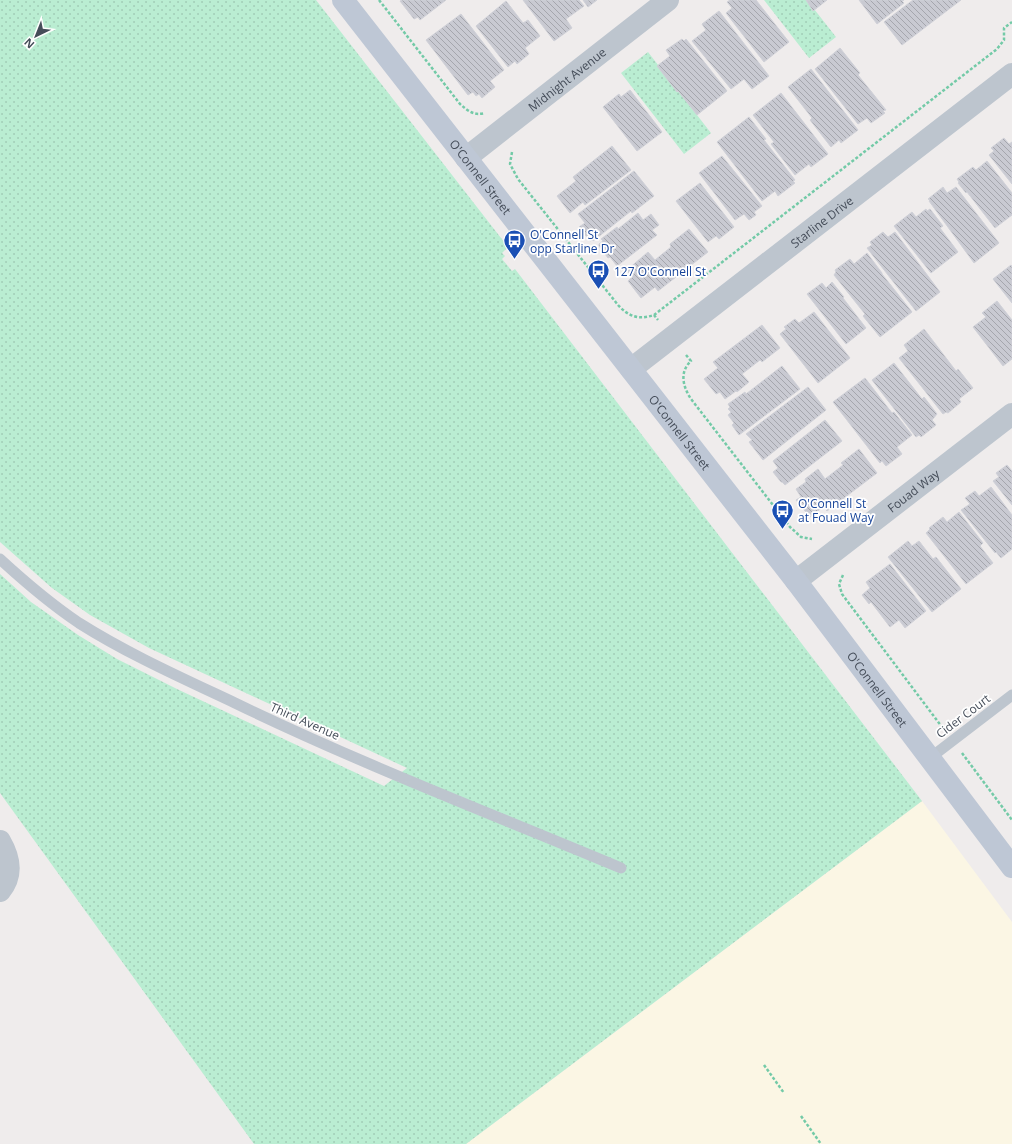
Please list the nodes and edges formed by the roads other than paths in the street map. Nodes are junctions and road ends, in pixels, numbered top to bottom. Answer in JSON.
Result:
{"nodes":[{"id":1,"x":343,"y":0,"type":"edge"},
{"id":2,"x":668,"y":0,"type":"edge"},
{"id":3,"x":1012,"y":74,"type":"edge"},
{"id":4,"x":466,"y":158,"type":"junction"},
{"id":5,"x":631,"y":369,"type":"junction"},
{"id":6,"x":1012,"y":414,"type":"edge"},
{"id":7,"x":0,"y":559,"type":"edge"},
{"id":8,"x":796,"y":581,"type":"junction"},
{"id":9,"x":1012,"y":695,"type":"edge"},
{"id":10,"x":930,"y":758,"type":"junction"},
{"id":11,"x":0,"y":841,"type":"edge"},
{"id":12,"x":1012,"y":867,"type":"edge"},
{"id":13,"x":621,"y":868,"type":"dead end"},
{"id":14,"x":0,"y":891,"type":"edge"}],
"edges":[{"from":1,"to":4,"type":"street","name":"O'Connell Street"},
{"from":2,"to":4,"type":"street","name":"Midnight Avenue"},
{"from":3,"to":5,"type":"street","name":"Starline Drive"},
{"from":4,"to":5,"type":"street","name":"O'Connell Street"},
{"from":5,"to":8,"type":"street","name":"O'Connell Street"},
{"from":6,"to":8,"type":"street","name":"Fouad Way"},
{"from":7,"to":13,"type":"lane","name":"Third Avenue"},
{"from":8,"to":10,"type":"street","name":"O'Connell Street"},
{"from":9,"to":10,"type":"lane","name":"Cider Court"},
{"from":10,"to":12,"type":"street","name":"O'Connell Street"},
{"from":11,"to":14,"type":"street"}]}
